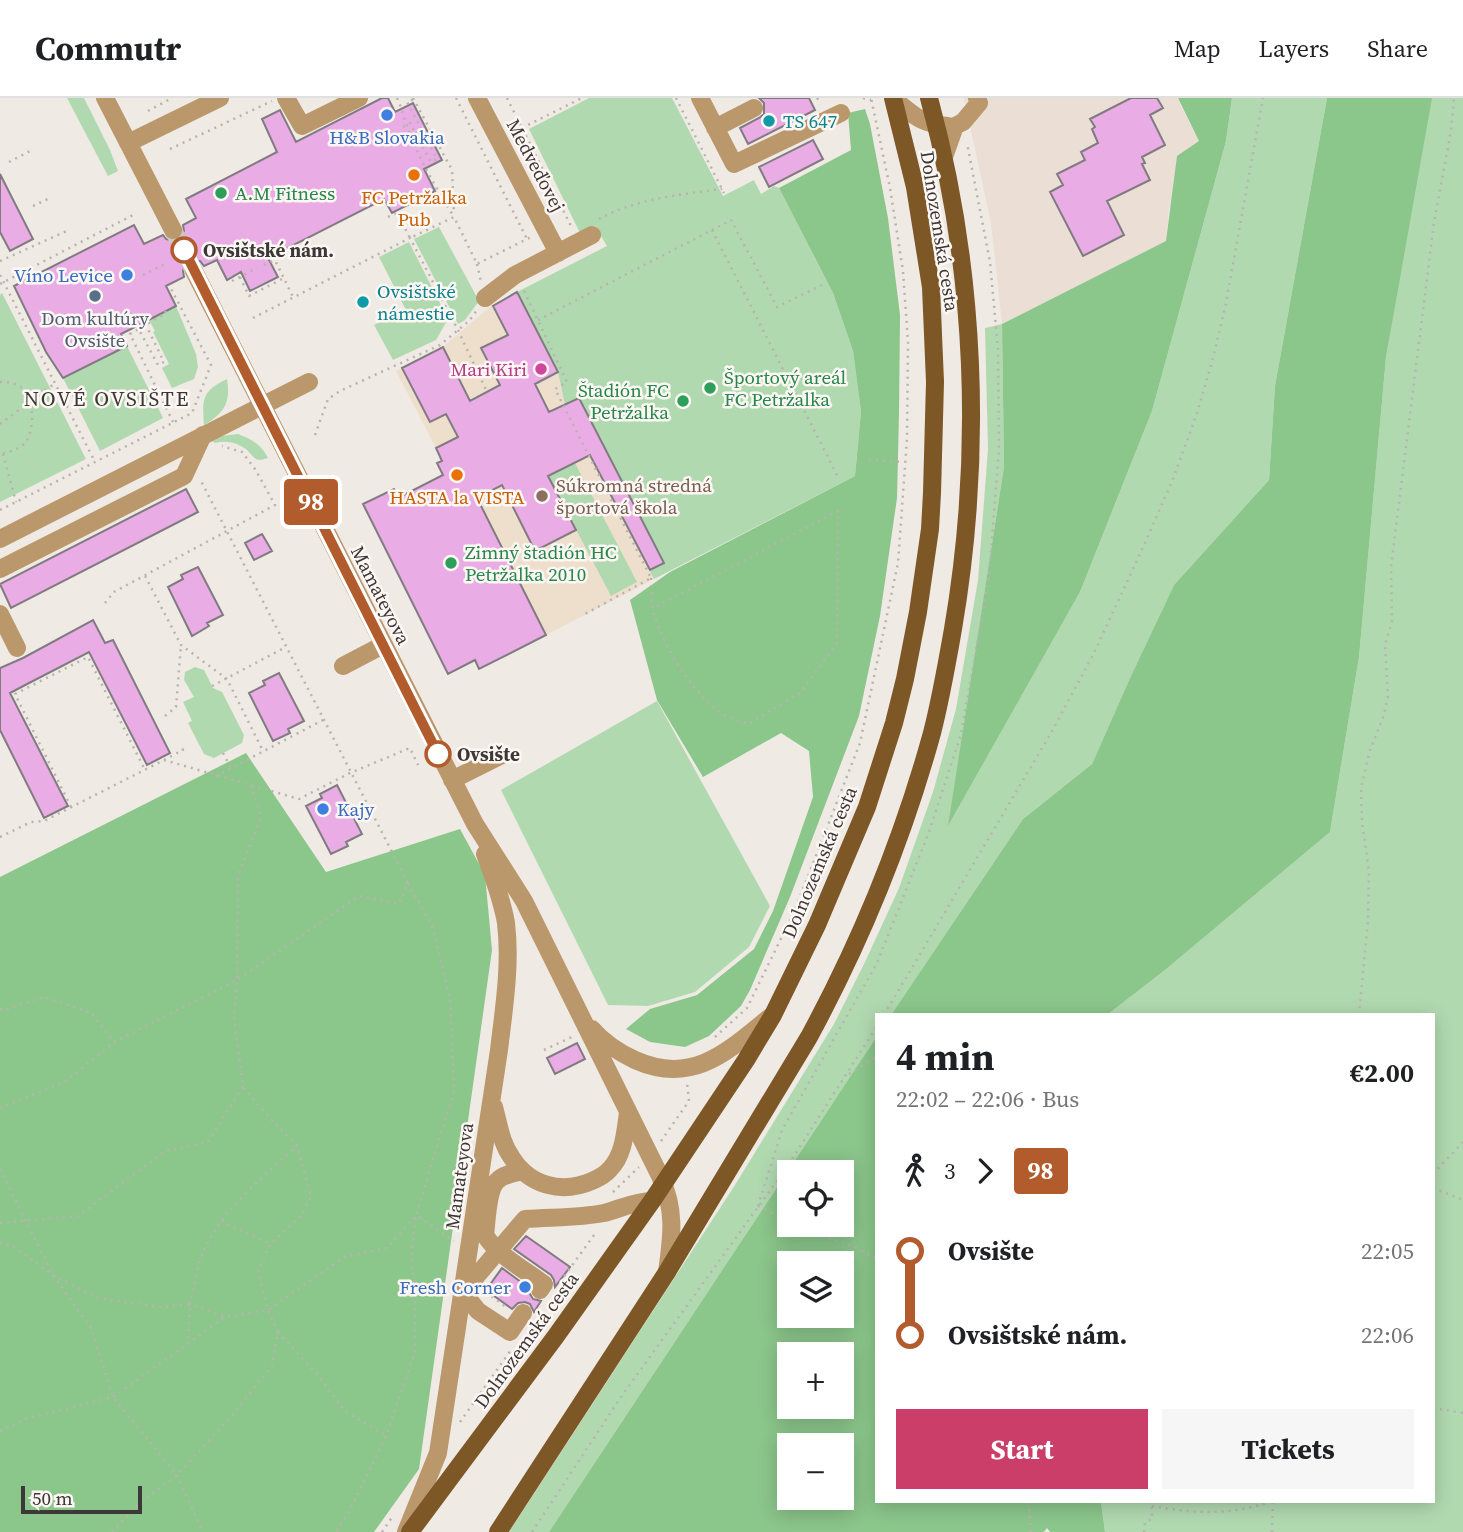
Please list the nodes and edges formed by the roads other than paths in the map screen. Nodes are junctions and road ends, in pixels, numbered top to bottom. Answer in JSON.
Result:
{"nodes":[{"id":1,"x":105,"y":98,"type":"edge"},
{"id":2,"x":220,"y":98,"type":"edge"},
{"id":3,"x":286,"y":98,"type":"edge"},
{"id":4,"x":359,"y":98,"type":"edge"},
{"id":5,"x":477,"y":98,"type":"edge"},
{"id":6,"x":700,"y":98,"type":"edge"},
{"id":7,"x":929,"y":98,"type":"edge"},
{"id":8,"x":894,"y":99,"type":"edge"},
{"id":9,"x":978,"y":101,"type":"edge"},
{"id":10,"x":754,"y":108,"type":"dead end"},
{"id":11,"x":841,"y":113,"type":"dead end"},
{"id":12,"x":946,"y":126,"type":"junction"},
{"id":13,"x":715,"y":128,"type":"junction"},
{"id":14,"x":128,"y":143,"type":"junction"},
{"id":15,"x":173,"y":230,"type":"tunnel mouth"},
{"id":16,"x":587,"y":230,"type":"road end"},
{"id":17,"x":558,"y":253,"type":"junction"},
{"id":18,"x":194,"y":271,"type":"tunnel mouth"},
{"id":19,"x":485,"y":298,"type":"road end"},
{"id":20,"x":309,"y":382,"type":"dead end"},
{"id":21,"x":261,"y":405,"type":"junction"},
{"id":22,"x":203,"y":435,"type":"junction"},
{"id":23,"x":0,"y":539,"type":"edge"},
{"id":24,"x":0,"y":569,"type":"edge"},
{"id":25,"x":0,"y":614,"type":"edge"},
{"id":26,"x":383,"y":645,"type":"junction"},
{"id":27,"x":17,"y":648,"type":"dead end"},
{"id":28,"x":343,"y":666,"type":"dead end"},
{"id":29,"x":500,"y":756,"type":"dead end"},
{"id":30,"x":452,"y":779,"type":"junction"},
{"id":31,"x":475,"y":824,"type":"junction"},
{"id":32,"x":579,"y":1012,"type":"junction"},
{"id":33,"x":773,"y":1015,"type":"junction"},
{"id":34,"x":492,"y":1097,"type":"junction"},
{"id":35,"x":628,"y":1113,"type":"junction"},
{"id":36,"x":523,"y":1171,"type":"junction"},
{"id":37,"x":664,"y":1184,"type":"junction"},
{"id":38,"x":555,"y":1187,"type":"junction"},
{"id":39,"x":652,"y":1201,"type":"junction"},
{"id":40,"x":554,"y":1217,"type":"junction"},
{"id":41,"x":499,"y":1251,"type":"junction"},
{"id":42,"x":667,"y":1272,"type":"junction"},
{"id":43,"x":540,"y":1290,"type":"dead end"},
{"id":44,"x":463,"y":1292,"type":"junction"},
{"id":45,"x":522,"y":1315,"type":"road end"},
{"id":46,"x":408,"y":1532,"type":"edge"},
{"id":47,"x":498,"y":1532,"type":"edge"}],
"edges":[{"from":1,"to":14,"type":"street"},
{"from":2,"to":14,"type":"street"},
{"from":3,"to":4,"type":"street"},
{"from":5,"to":17,"type":"street","name":"Medveďovej"},
{"from":6,"to":13,"type":"street"},
{"from":7,"to":12,"type":"main road","name":"Dolnozemská cesta"},
{"from":8,"to":12,"type":"street"},
{"from":8,"to":33,"type":"main road","name":"Dolnozemská cesta"},
{"from":9,"to":12,"type":"street"},
{"from":10,"to":13,"type":"street"},
{"from":11,"to":13,"type":"street"},
{"from":12,"to":42,"type":"main road","name":"Dolnozemská cesta"},
{"from":14,"to":15,"type":"street"},
{"from":16,"to":17,"type":"street"},
{"from":17,"to":19,"type":"street"},
{"from":18,"to":21,"type":"street","name":"Mamateyova"},
{"from":20,"to":21,"type":"street"},
{"from":21,"to":22,"type":"street"},
{"from":21,"to":26,"type":"street","name":"Mamateyova"},
{"from":22,"to":23,"type":"street"},
{"from":22,"to":24,"type":"street"},
{"from":25,"to":27,"type":"street"},
{"from":26,"to":28,"type":"street"},
{"from":26,"to":30,"type":"street","name":"Mamateyova"},
{"from":29,"to":30,"type":"street"},
{"from":30,"to":31,"type":"street","name":"Mamateyova"},
{"from":31,"to":32,"type":"street","name":"Mamateyova"},
{"from":31,"to":34,"type":"street","name":"Mamateyova"},
{"from":32,"to":33,"type":"street"},
{"from":32,"to":35,"type":"street","name":"Mamateyova"},
{"from":33,"to":37,"type":"main road","name":"Dolnozemská cesta"},
{"from":34,"to":36,"type":"street"},
{"from":34,"to":44,"type":"street","name":"Mamateyova"},
{"from":35,"to":37,"type":"street","name":"Mamateyova"},
{"from":35,"to":38,"type":"street"},
{"from":36,"to":38,"type":"street"},
{"from":36,"to":41,"type":"street"},
{"from":37,"to":39,"type":"main road","name":"Dolnozemská cesta"},
{"from":37,"to":42,"type":"street","name":"Mamateyova"},
{"from":38,"to":40,"type":"street"},
{"from":39,"to":40,"type":"street"},
{"from":39,"to":46,"type":"main road","name":"Dolnozemská cesta"},
{"from":40,"to":41,"type":"street"},
{"from":41,"to":43,"type":"street"},
{"from":41,"to":44,"type":"street"},
{"from":42,"to":47,"type":"main road","name":"Dolnozemská cesta"},
{"from":44,"to":45,"type":"street"},
{"from":44,"to":46,"type":"street","name":"Mamateyova"}]}
